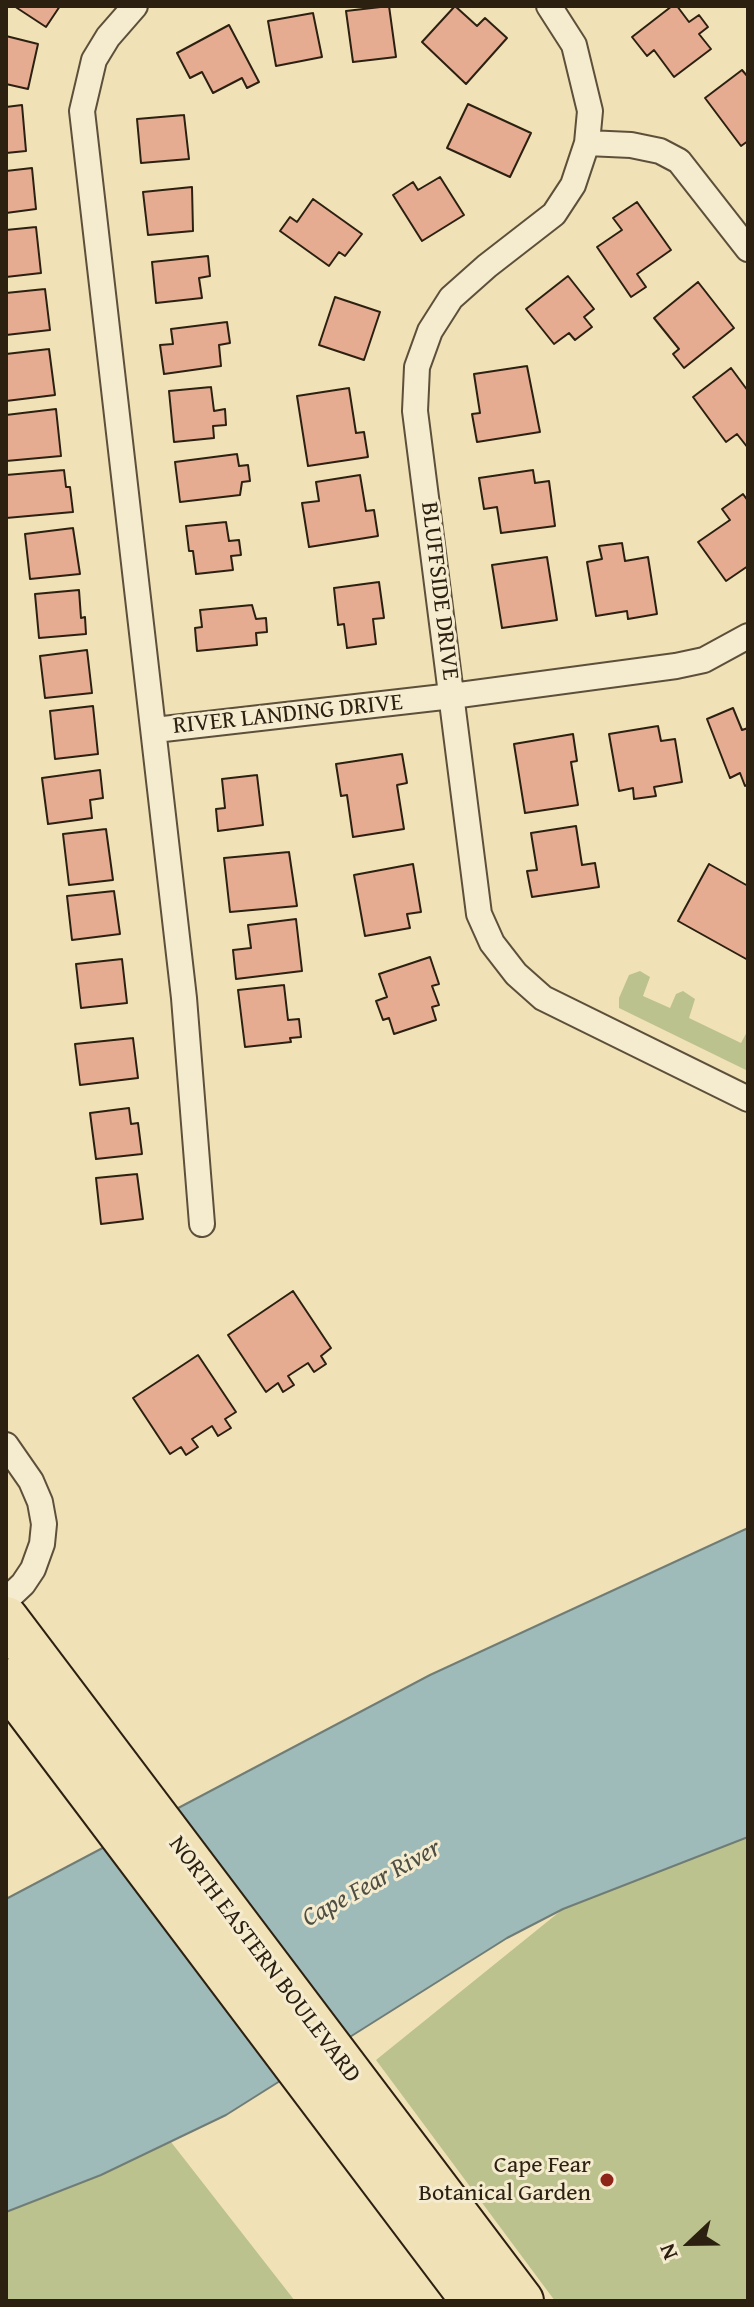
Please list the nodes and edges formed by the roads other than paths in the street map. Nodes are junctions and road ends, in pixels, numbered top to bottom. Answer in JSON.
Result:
{"nodes":[{"id":1,"x":135,"y":6,"type":"edge"},
{"id":2,"x":549,"y":6,"type":"edge"},
{"id":3,"x":587,"y":143,"type":"junction"},
{"id":4,"x":748,"y":249,"type":"edge"},
{"id":5,"x":748,"y":636,"type":"edge"},
{"id":6,"x":452,"y":696,"type":"junction"},
{"id":7,"x":155,"y":730,"type":"junction"},
{"id":8,"x":748,"y":1099,"type":"edge"},
{"id":9,"x":202,"y":1224,"type":"dead end"},
{"id":10,"x":6,"y":1445,"type":"edge"},
{"id":11,"x":6,"y":1600,"type":"edge"},
{"id":12,"x":6,"y":1619,"type":"edge"},
{"id":13,"x":6,"y":1681,"type":"edge"},
{"id":14,"x":474,"y":2301,"type":"edge"},
{"id":15,"x":521,"y":2301,"type":"edge"}],
"edges":[{"from":1,"to":7,"type":"street"},
{"from":2,"to":3,"type":"street","name":"BLUFFSIDE DRIVE"},
{"from":3,"to":4,"type":"street"},
{"from":3,"to":6,"type":"street","name":"BLUFFSIDE DRIVE"},
{"from":5,"to":6,"type":"street","name":"RIVER LANDING DRIVE"},
{"from":6,"to":7,"type":"street","name":"RIVER LANDING DRIVE"},
{"from":6,"to":8,"type":"street","name":"BLUFFSIDE DRIVE"},
{"from":7,"to":9,"type":"street"},
{"from":10,"to":11,"type":"street"},
{"from":12,"to":15,"type":"highway","name":"NORTH EASTERN BOULEVARD"},
{"from":13,"to":14,"type":"highway","name":"NORTH EASTERN BOULEVARD"}]}
